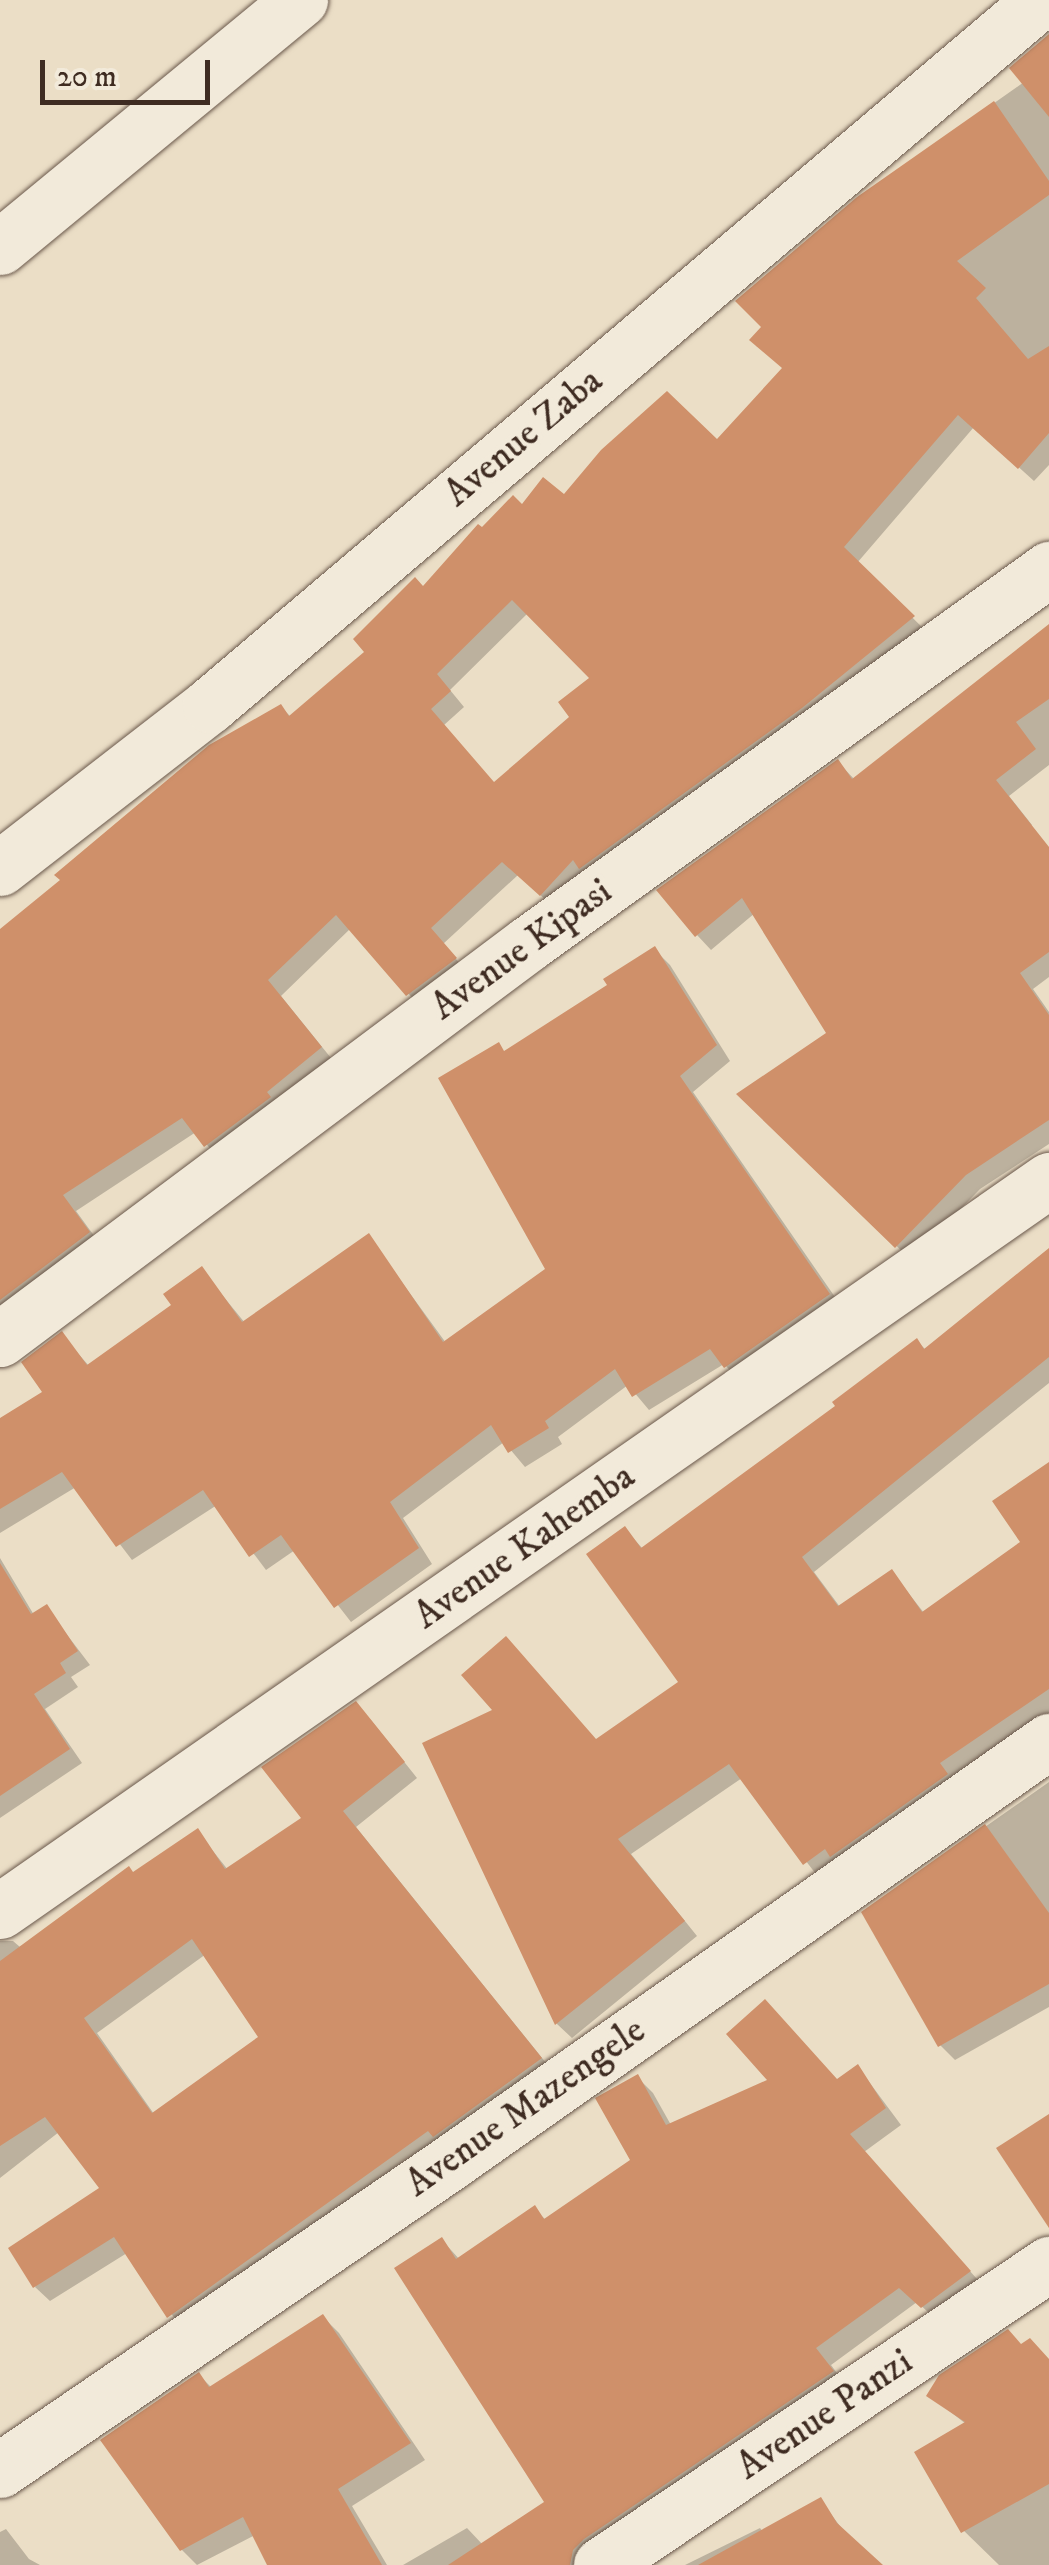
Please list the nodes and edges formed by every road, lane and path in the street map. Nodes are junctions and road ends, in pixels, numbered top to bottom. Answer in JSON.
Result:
{"nodes":[{"id":1,"x":300,"y":0,"type":"edge"},
{"id":2,"x":1041,"y":0,"type":"edge"},
{"id":3,"x":0,"y":247,"type":"edge"},
{"id":4,"x":1049,"y":569,"type":"edge"},
{"id":5,"x":0,"y":868,"type":"edge"},
{"id":6,"x":1049,"y":1180,"type":"edge"},
{"id":7,"x":0,"y":1339,"type":"edge"},
{"id":8,"x":1049,"y":1742,"type":"edge"},
{"id":9,"x":0,"y":1911,"type":"edge"},
{"id":10,"x":1049,"y":2264,"type":"edge"},
{"id":11,"x":0,"y":2470,"type":"edge"},
{"id":12,"x":600,"y":2565,"type":"edge"}],
"edges":[{"from":1,"to":3,"type":"street"},
{"from":2,"to":5,"type":"street","name":"Avenue Zaba"},
{"from":4,"to":7,"type":"street","name":"Avenue Kipasi"},
{"from":6,"to":9,"type":"street","name":"Avenue Kahemba"},
{"from":8,"to":11,"type":"street","name":"Avenue Mazengele"},
{"from":10,"to":12,"type":"street","name":"Avenue Panzi"}]}
